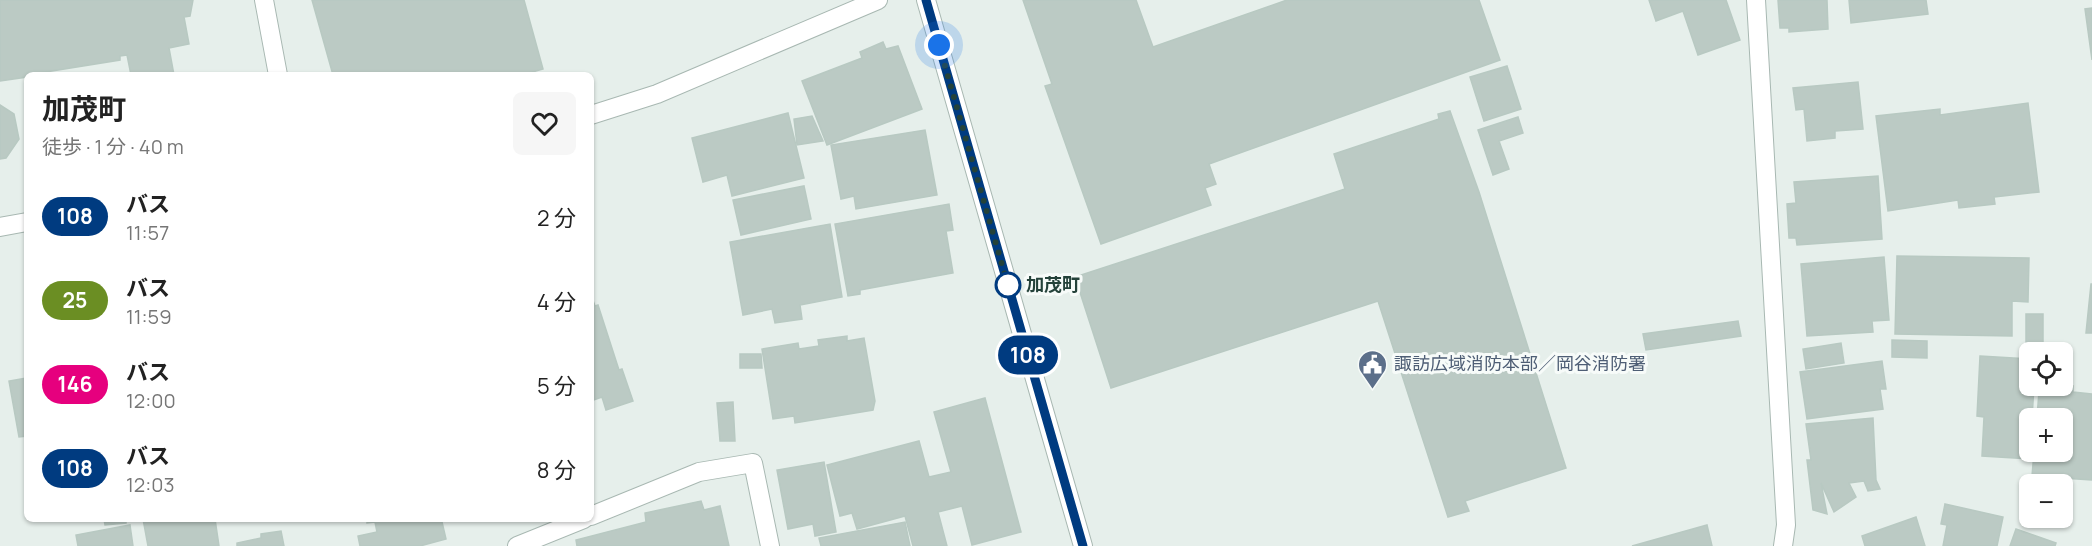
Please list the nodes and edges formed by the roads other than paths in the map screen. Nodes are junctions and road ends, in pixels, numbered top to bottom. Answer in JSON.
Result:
{"nodes":[{"id":1,"x":264,"y":0,"type":"edge"},
{"id":2,"x":878,"y":0,"type":"edge"},
{"id":3,"x":926,"y":0,"type":"edge"},
{"id":4,"x":1756,"y":0,"type":"edge"},
{"id":5,"x":277,"y":72,"type":"edge"},
{"id":6,"x":594,"y":114,"type":"edge"},
{"id":7,"x":24,"y":223,"type":"edge"},
{"id":8,"x":0,"y":227,"type":"edge"},
{"id":9,"x":594,"y":515,"type":"edge"},
{"id":10,"x":577,"y":522,"type":"edge"},
{"id":11,"x":517,"y":546,"type":"edge"},
{"id":12,"x":770,"y":546,"type":"edge"},
{"id":13,"x":1083,"y":546,"type":"edge"},
{"id":14,"x":1783,"y":546,"type":"edge"}],
"edges":[{"from":1,"to":5,"type":"street"},
{"from":2,"to":6,"type":"street"},
{"from":3,"to":13,"type":"street"},
{"from":4,"to":14,"type":"street"},
{"from":7,"to":8,"type":"street"},
{"from":9,"to":12,"type":"street"},
{"from":10,"to":11,"type":"street"}]}
